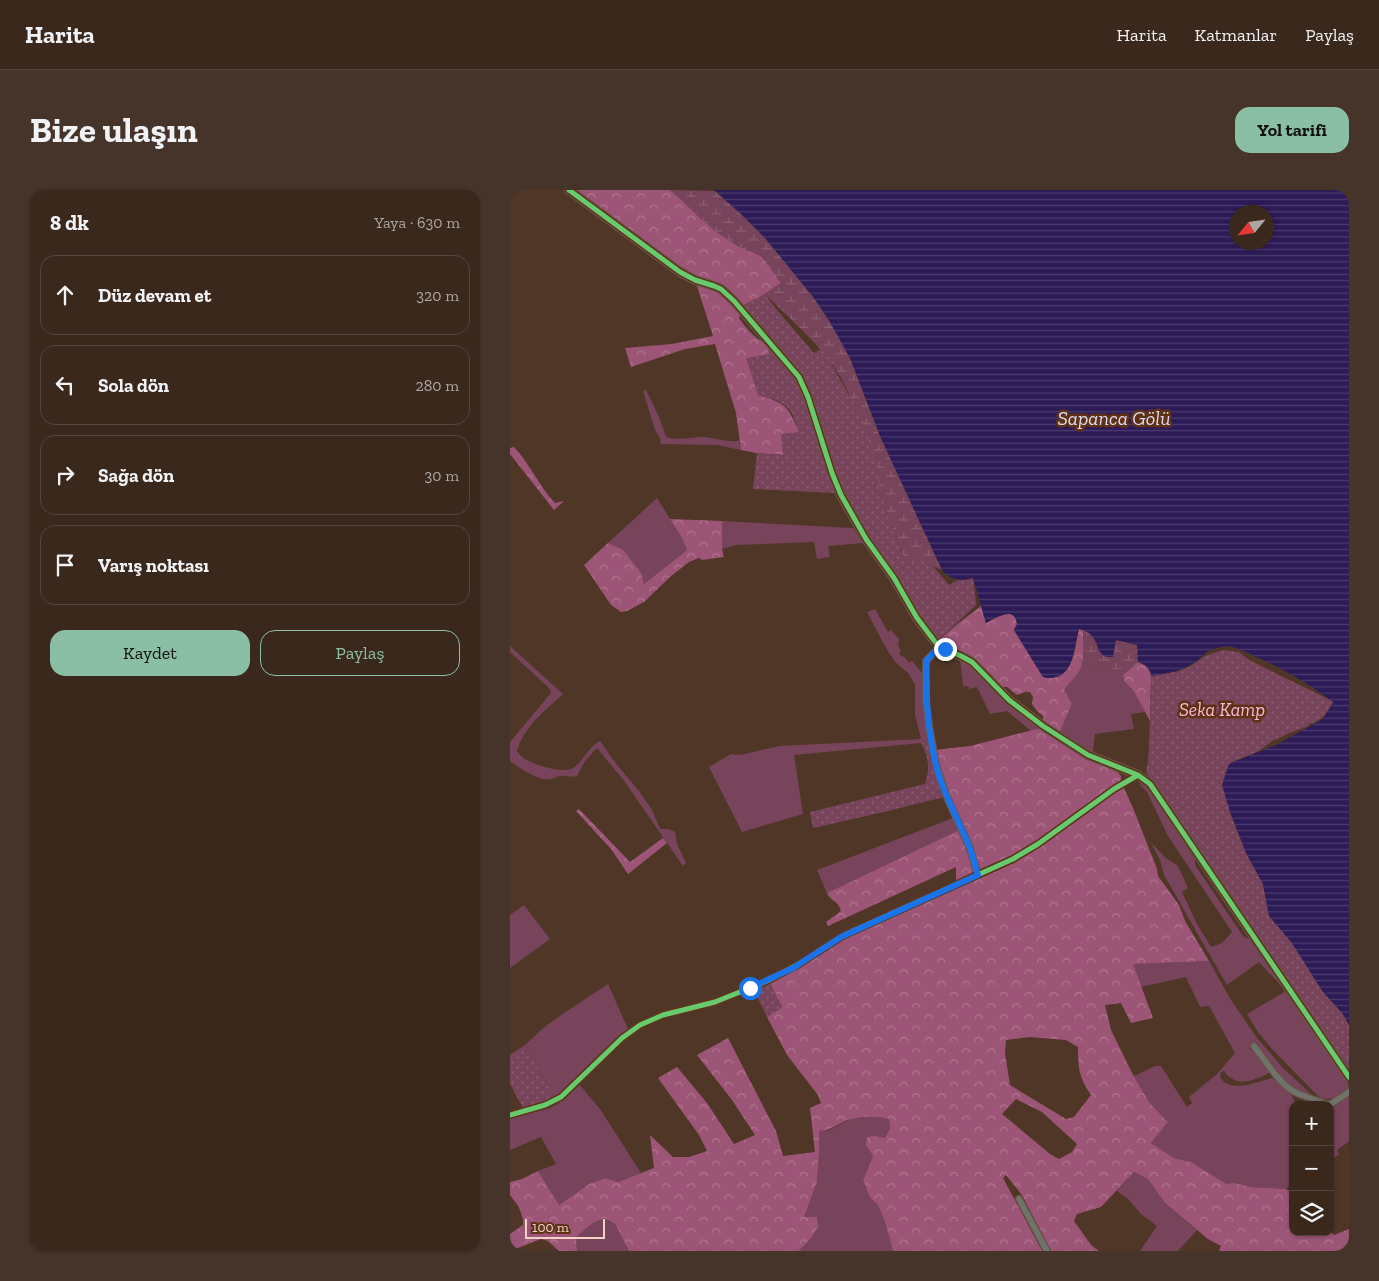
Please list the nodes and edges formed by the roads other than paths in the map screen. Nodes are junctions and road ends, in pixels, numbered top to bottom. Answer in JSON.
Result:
{"nodes":[{"id":1,"x":569,"y":190,"type":"edge"},
{"id":2,"x":940,"y":646,"type":"junction"},
{"id":3,"x":1138,"y":775,"type":"junction"},
{"id":4,"x":978,"y":875,"type":"junction"},
{"id":5,"x":1254,"y":1046,"type":"dead end"},
{"id":6,"x":1349,"y":1077,"type":"edge"},
{"id":7,"x":1349,"y":1092,"type":"edge"},
{"id":8,"x":510,"y":1115,"type":"edge"},
{"id":9,"x":1019,"y":1198,"type":"dead end"},
{"id":10,"x":1047,"y":1251,"type":"edge"}],
"edges":[{"from":1,"to":2,"type":"street"},
{"from":2,"to":3,"type":"street"},
{"from":2,"to":4,"type":"street"},
{"from":3,"to":4,"type":"street"},
{"from":3,"to":6,"type":"street"},
{"from":4,"to":8,"type":"street"},
{"from":5,"to":7,"type":"street"},
{"from":9,"to":10,"type":"street"}]}
